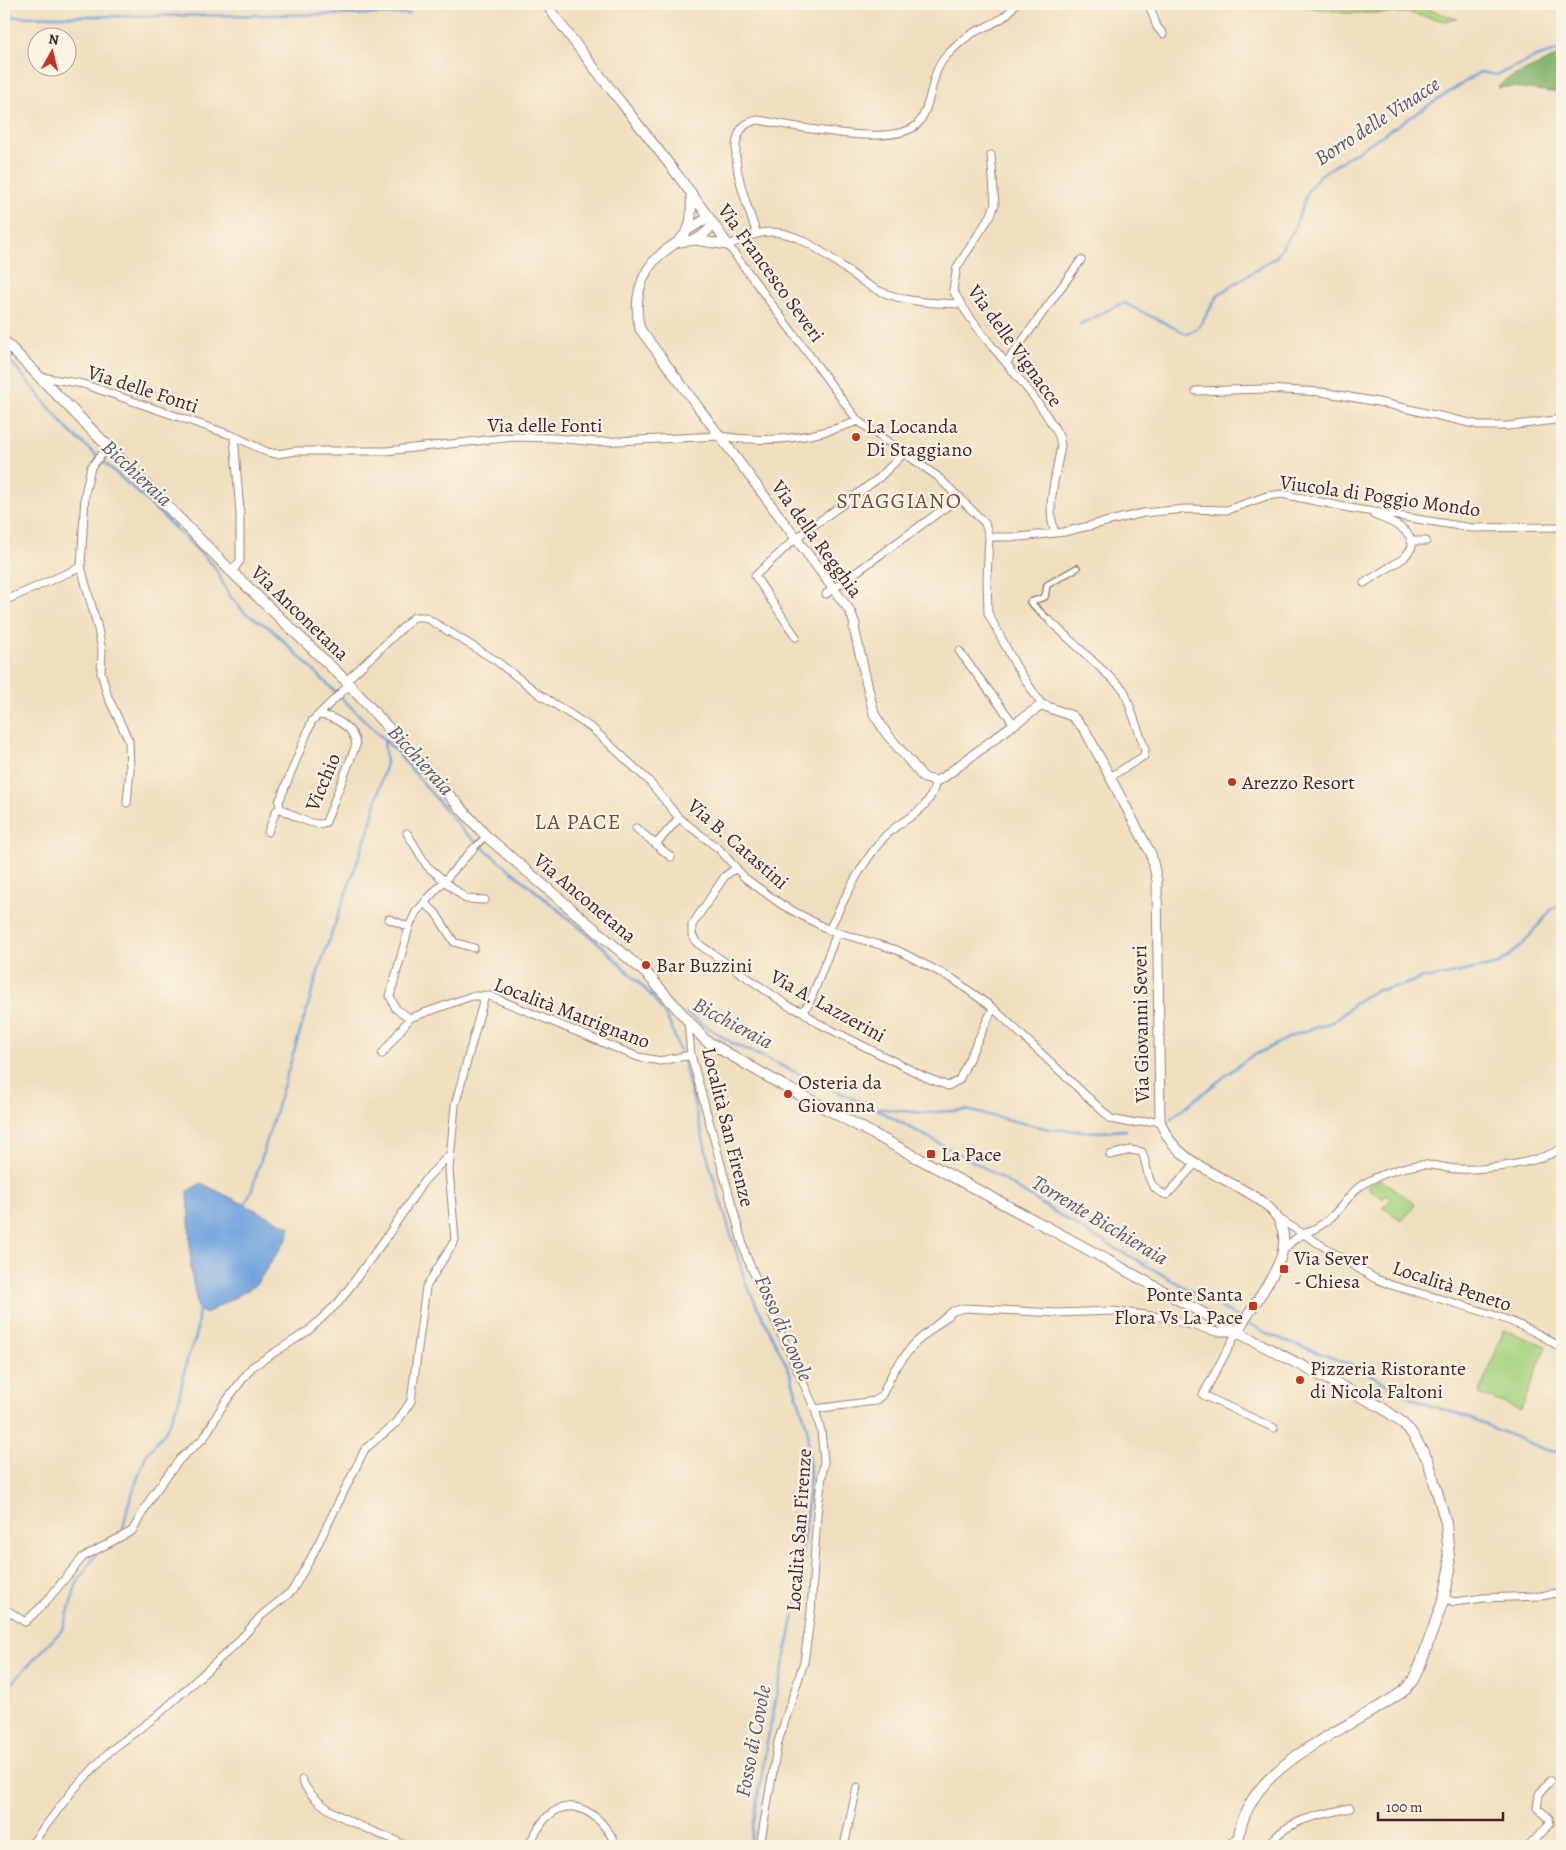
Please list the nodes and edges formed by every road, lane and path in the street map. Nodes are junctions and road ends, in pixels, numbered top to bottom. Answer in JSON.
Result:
{"nodes":[{"id":1,"x":546,"y":4,"type":"edge"},
{"id":2,"x":1015,"y":4,"type":"edge"},
{"id":3,"x":1149,"y":4,"type":"edge"},
{"id":4,"x":1164,"y":34,"type":"dead end"},
{"id":5,"x":991,"y":155,"type":"dead end"},
{"id":6,"x":691,"y":192,"type":"junction"},
{"id":7,"x":711,"y":220,"type":"junction"},
{"id":8,"x":688,"y":230,"type":"junction"},
{"id":9,"x":757,"y":234,"type":"junction"},
{"id":10,"x":695,"y":240,"type":"junction"},
{"id":11,"x":679,"y":242,"type":"junction"},
{"id":12,"x":728,"y":245,"type":"junction"},
{"id":13,"x":1081,"y":260,"type":"dead end"},
{"id":14,"x":960,"y":304,"type":"junction"},
{"id":15,"x":4,"y":341,"type":"edge"},
{"id":16,"x":1007,"y":362,"type":"junction"},
{"id":17,"x":41,"y":377,"type":"junction"},
{"id":18,"x":1196,"y":391,"type":"dead end"},
{"id":19,"x":1562,"y":419,"type":"edge"},
{"id":20,"x":858,"y":421,"type":"junction"},
{"id":21,"x":234,"y":436,"type":"junction"},
{"id":22,"x":719,"y":436,"type":"junction"},
{"id":23,"x":105,"y":450,"type":"junction"},
{"id":24,"x":905,"y":452,"type":"junction"},
{"id":25,"x":960,"y":497,"type":"junction"},
{"id":26,"x":1356,"y":509,"type":"junction"},
{"id":27,"x":1562,"y":527,"type":"edge"},
{"id":28,"x":1055,"y":533,"type":"junction"},
{"id":29,"x":989,"y":537,"type":"junction"},
{"id":30,"x":796,"y":538,"type":"junction"},
{"id":31,"x":1412,"y":541,"type":"junction"},
{"id":32,"x":1426,"y":541,"type":"dead end"},
{"id":33,"x":81,"y":567,"type":"junction"},
{"id":34,"x":1077,"y":568,"type":"dead end"},
{"id":35,"x":232,"y":572,"type":"junction"},
{"id":36,"x":1364,"y":583,"type":"dead end"},
{"id":37,"x":835,"y":589,"type":"junction"},
{"id":38,"x":826,"y":594,"type":"dead end"},
{"id":39,"x":4,"y":601,"type":"edge"},
{"id":40,"x":1050,"y":621,"type":"joint"},
{"id":41,"x":796,"y":637,"type":"dead end"},
{"id":42,"x":959,"y":651,"type":"dead end"},
{"id":43,"x":346,"y":685,"type":"junction"},
{"id":44,"x":1042,"y":705,"type":"junction"},
{"id":45,"x":319,"y":715,"type":"junction"},
{"id":46,"x":1014,"y":724,"type":"junction"},
{"id":47,"x":1110,"y":777,"type":"junction"},
{"id":48,"x":936,"y":781,"type":"junction"},
{"id":49,"x":127,"y":803,"type":"dead end"},
{"id":50,"x":280,"y":808,"type":"junction"},
{"id":51,"x":679,"y":818,"type":"junction"},
{"id":52,"x":636,"y":828,"type":"dead end"},
{"id":53,"x":268,"y":832,"type":"dead end"},
{"id":54,"x":407,"y":833,"type":"dead end"},
{"id":55,"x":486,"y":836,"type":"junction"},
{"id":56,"x":656,"y":844,"type":"junction"},
{"id":57,"x":474,"y":848,"type":"joint"},
{"id":58,"x":671,"y":857,"type":"dead end"},
{"id":59,"x":735,"y":869,"type":"junction"},
{"id":60,"x":444,"y":881,"type":"junction"},
{"id":61,"x":485,"y":900,"type":"dead end"},
{"id":62,"x":424,"y":903,"type":"junction"},
{"id":63,"x":389,"y":919,"type":"dead end"},
{"id":64,"x":409,"y":926,"type":"junction"},
{"id":65,"x":829,"y":930,"type":"junction"},
{"id":66,"x":837,"y":933,"type":"junction"},
{"id":67,"x":474,"y":948,"type":"dead end"},
{"id":68,"x":484,"y":996,"type":"junction"},
{"id":69,"x":992,"y":1008,"type":"junction"},
{"id":70,"x":802,"y":1011,"type":"junction"},
{"id":71,"x":410,"y":1018,"type":"junction"},
{"id":72,"x":688,"y":1022,"type":"junction"},
{"id":73,"x":382,"y":1054,"type":"dead end"},
{"id":74,"x":689,"y":1056,"type":"junction"},
{"id":75,"x":1160,"y":1120,"type":"junction"},
{"id":76,"x":1562,"y":1148,"type":"edge"},
{"id":77,"x":450,"y":1154,"type":"junction"},
{"id":78,"x":1110,"y":1155,"type":"dead end"},
{"id":79,"x":1195,"y":1164,"type":"junction"},
{"id":80,"x":1281,"y":1220,"type":"junction"},
{"id":81,"x":1301,"y":1233,"type":"junction"},
{"id":82,"x":1282,"y":1254,"type":"junction"},
{"id":83,"x":1239,"y":1328,"type":"junction"},
{"id":84,"x":1562,"y":1350,"type":"edge"},
{"id":85,"x":815,"y":1409,"type":"junction"},
{"id":86,"x":1274,"y":1428,"type":"dead end"},
{"id":87,"x":1562,"y":1592,"type":"edge"},
{"id":88,"x":1444,"y":1598,"type":"junction"},
{"id":89,"x":4,"y":1608,"type":"edge"},
{"id":90,"x":302,"y":1780,"type":"dead end"},
{"id":91,"x":1550,"y":1781,"type":"dead end"},
{"id":92,"x":857,"y":1787,"type":"dead end"},
{"id":93,"x":1350,"y":1808,"type":"dead end"},
{"id":94,"x":1238,"y":1841,"type":"edge"},
{"id":95,"x":30,"y":1846,"type":"edge"},
{"id":96,"x":405,"y":1846,"type":"edge"},
{"id":97,"x":528,"y":1846,"type":"edge"},
{"id":98,"x":616,"y":1846,"type":"edge"},
{"id":99,"x":760,"y":1846,"type":"edge"},
{"id":100,"x":844,"y":1846,"type":"edge"},
{"id":101,"x":1227,"y":1846,"type":"edge"},
{"id":102,"x":1268,"y":1846,"type":"edge"},
{"id":103,"x":1530,"y":1846,"type":"edge"}],
"edges":[{"from":1,"to":6,"type":"street","name":"Via Francesco Severi"},
{"from":2,"to":9,"type":"street"},
{"from":3,"to":4,"type":"street"},
{"from":5,"to":14,"type":"street","name":"Via delle Vignacce"},
{"from":6,"to":7,"type":"street","name":"Via Francesco Severi"},
{"from":6,"to":8,"type":"street","name":"Via della Regghia"},
{"from":7,"to":8,"type":"street","name":"Via della Regghia"},
{"from":7,"to":10,"type":"street"},
{"from":7,"to":12,"type":"street","name":"Via Francesco Severi"},
{"from":8,"to":11,"type":"street","name":"Via della Regghia"},
{"from":9,"to":12,"type":"street"},
{"from":9,"to":14,"type":"street"},
{"from":10,"to":11,"type":"street","name":"Via della Regghia"},
{"from":10,"to":12,"type":"street","name":"Via della Regghia"},
{"from":11,"to":22,"type":"street","name":"Via della Regghia"},
{"from":12,"to":20,"type":"street","name":"Via Francesco Severi"},
{"from":13,"to":16,"type":"street"},
{"from":14,"to":16,"type":"street","name":"Via delle Vignacce"},
{"from":15,"to":17,"type":"main road","name":"Via Anconetana"},
{"from":16,"to":28,"type":"street","name":"Via delle Vignacce"},
{"from":17,"to":21,"type":"street","name":"Via delle Fonti"},
{"from":17,"to":23,"type":"main road","name":"Via Anconetana"},
{"from":18,"to":19,"type":"street"},
{"from":20,"to":22,"type":"street","name":"Via delle Fonti"},
{"from":20,"to":24,"type":"street","name":"Via Francesco Severi"},
{"from":21,"to":22,"type":"street","name":"Via delle Fonti"},
{"from":21,"to":35,"type":"street"},
{"from":22,"to":30,"type":"street","name":"Via della Regghia"},
{"from":23,"to":33,"type":"street"},
{"from":23,"to":35,"type":"main road","name":"Via Anconetana"},
{"from":24,"to":25,"type":"street","name":"Via Francesco Severi"},
{"from":24,"to":30,"type":"street"},
{"from":25,"to":29,"type":"street","name":"Via Francesco Severi"},
{"from":25,"to":37,"type":"street"},
{"from":26,"to":27,"type":"street","name":"Viucola di Poggio Mondo"},
{"from":26,"to":28,"type":"street","name":"Viucola di Poggio Mondo"},
{"from":26,"to":31,"type":"street"},
{"from":28,"to":29,"type":"street","name":"Viucola di Poggio Mondo"},
{"from":29,"to":44,"type":"street"},
{"from":30,"to":37,"type":"street","name":"Via della Regghia"},
{"from":30,"to":41,"type":"street"},
{"from":31,"to":32,"type":"street"},
{"from":31,"to":36,"type":"street"},
{"from":33,"to":39,"type":"street"},
{"from":33,"to":49,"type":"street"},
{"from":34,"to":40,"type":"street"},
{"from":35,"to":43,"type":"main road","name":"Via Anconetana"},
{"from":37,"to":38,"type":"street"},
{"from":37,"to":48,"type":"street","name":"Via della Regghia"},
{"from":40,"to":47,"type":"street"},
{"from":42,"to":46,"type":"street"},
{"from":43,"to":45,"type":"street","name":"Vicchio"},
{"from":43,"to":51,"type":"street","name":"Via B. Catastini"},
{"from":43,"to":55,"type":"main road","name":"Via Anconetana"},
{"from":44,"to":46,"type":"street"},
{"from":44,"to":47,"type":"street","name":"Via Giovanni Severi"},
{"from":45,"to":50,"type":"street","name":"Vicchio"},
{"from":45,"to":50,"type":"street","name":"Vicchio"},
{"from":46,"to":48,"type":"street"},
{"from":47,"to":75,"type":"street","name":"Via Giovanni Severi"},
{"from":48,"to":65,"type":"street"},
{"from":50,"to":53,"type":"street"},
{"from":51,"to":56,"type":"street"},
{"from":51,"to":59,"type":"street","name":"Via B. Catastini"},
{"from":52,"to":56,"type":"street"},
{"from":54,"to":60,"type":"street"},
{"from":55,"to":57,"type":"street"},
{"from":55,"to":72,"type":"main road","name":"Via Anconetana"},
{"from":56,"to":58,"type":"street"},
{"from":57,"to":60,"type":"street"},
{"from":59,"to":65,"type":"street","name":"Via B. Catastini"},
{"from":59,"to":70,"type":"street","name":"Via A. Lazzerini"},
{"from":60,"to":61,"type":"street"},
{"from":60,"to":62,"type":"street"},
{"from":62,"to":64,"type":"street"},
{"from":62,"to":67,"type":"street"},
{"from":63,"to":64,"type":"street"},
{"from":64,"to":71,"type":"street"},
{"from":65,"to":66,"type":"street","name":"Via B. Catastini"},
{"from":66,"to":69,"type":"street","name":"Via B. Catastini"},
{"from":66,"to":70,"type":"street"},
{"from":68,"to":71,"type":"street","name":"Località Matrignano"},
{"from":68,"to":74,"type":"street","name":"Località Matrignano"},
{"from":68,"to":77,"type":"street"},
{"from":69,"to":70,"type":"street","name":"Via A. Lazzerini"},
{"from":69,"to":75,"type":"street","name":"Via B. Catastini"},
{"from":71,"to":73,"type":"street"},
{"from":72,"to":74,"type":"street","name":"Località San Firenze"},
{"from":72,"to":83,"type":"main road","name":"Via Anconetana"},
{"from":74,"to":85,"type":"street","name":"Località San Firenze"},
{"from":75,"to":79,"type":"street","name":"Via Giovanni Severi"},
{"from":76,"to":81,"type":"street"},
{"from":77,"to":89,"type":"street"},
{"from":77,"to":95,"type":"street"},
{"from":78,"to":79,"type":"street"},
{"from":79,"to":80,"type":"street","name":"Via Giovanni Severi"},
{"from":80,"to":81,"type":"street","name":"Località Peneto"},
{"from":80,"to":82,"type":"street"},
{"from":81,"to":82,"type":"street"},
{"from":81,"to":84,"type":"street","name":"Località Peneto"},
{"from":82,"to":83,"type":"street"},
{"from":83,"to":85,"type":"street"},
{"from":83,"to":86,"type":"street"},
{"from":83,"to":88,"type":"main road","name":"Via Anconetana"},
{"from":85,"to":99,"type":"street","name":"Località San Firenze"},
{"from":87,"to":88,"type":"street"},
{"from":88,"to":94,"type":"main road","name":"Via Anconetana"},
{"from":90,"to":96,"type":"street"},
{"from":91,"to":103,"type":"street"},
{"from":92,"to":100,"type":"street"},
{"from":93,"to":102,"type":"street"},
{"from":94,"to":101,"type":"street"},
{"from":97,"to":98,"type":"street"}]}
